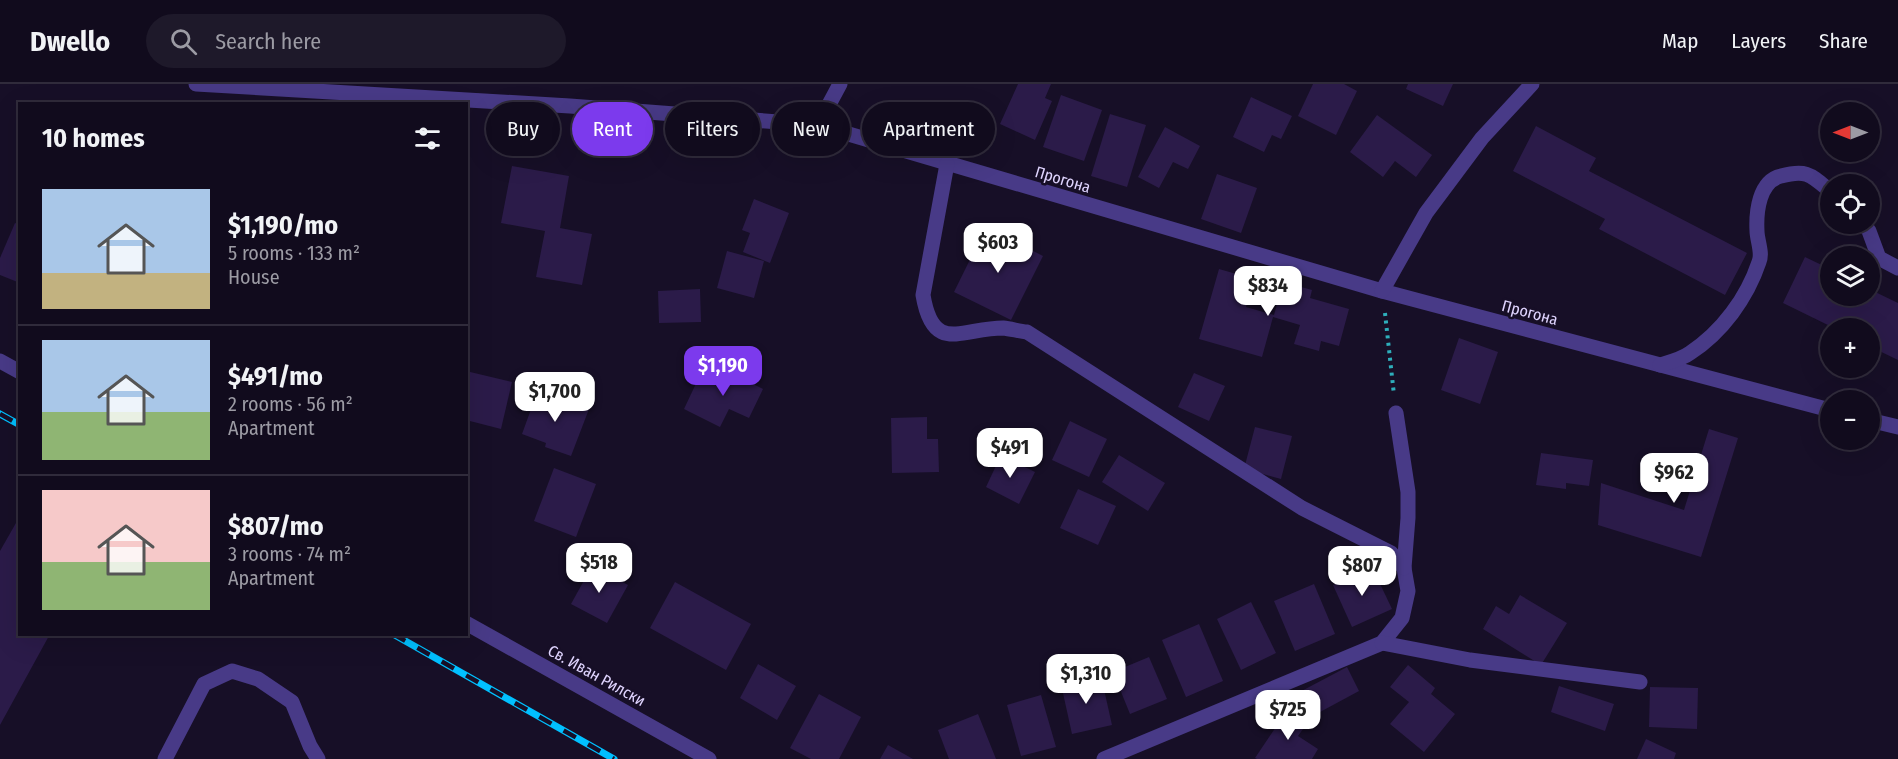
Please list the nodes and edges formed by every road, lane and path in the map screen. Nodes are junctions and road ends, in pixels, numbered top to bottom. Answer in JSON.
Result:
{"nodes":[{"id":1,"x":196,"y":84,"type":"edge"},
{"id":2,"x":840,"y":84,"type":"edge"},
{"id":3,"x":1532,"y":84,"type":"edge"},
{"id":4,"x":830,"y":102,"type":"edge"},
{"id":5,"x":772,"y":121,"type":"edge"},
{"id":6,"x":850,"y":135,"type":"edge"},
{"id":7,"x":947,"y":164,"type":"junction"},
{"id":8,"x":1820,"y":183,"type":"edge"},
{"id":9,"x":1870,"y":234,"type":"edge"},
{"id":10,"x":1898,"y":268,"type":"edge"},
{"id":11,"x":1382,"y":291,"type":"junction"},
{"id":12,"x":0,"y":362,"type":"edge"},
{"id":13,"x":1660,"y":365,"type":"junction"},
{"id":14,"x":18,"y":371,"type":"edge"},
{"id":15,"x":1820,"y":407,"type":"edge"},
{"id":16,"x":1396,"y":413,"type":"joint"},
{"id":17,"x":1880,"y":423,"type":"edge"},
{"id":18,"x":1898,"y":427,"type":"edge"},
{"id":19,"x":1404,"y":568,"type":"junction"},
{"id":20,"x":468,"y":624,"type":"edge"},
{"id":21,"x":1382,"y":643,"type":"junction"},
{"id":22,"x":1640,"y":682,"type":"dead end"},
{"id":23,"x":165,"y":759,"type":"edge"},
{"id":24,"x":318,"y":759,"type":"edge"},
{"id":25,"x":709,"y":759,"type":"edge"},
{"id":26,"x":1104,"y":759,"type":"edge"}],
"edges":[{"from":1,"to":5,"type":"street","name":"Прогона"},
{"from":2,"to":4,"type":"street"},
{"from":3,"to":11,"type":"street"},
{"from":6,"to":7,"type":"street","name":"Прогона"},
{"from":7,"to":11,"type":"street","name":"Прогона"},
{"from":7,"to":19,"type":"street"},
{"from":8,"to":13,"type":"street"},
{"from":9,"to":10,"type":"street"},
{"from":11,"to":13,"type":"street","name":"Прогона"},
{"from":11,"to":16,"type":"path"},
{"from":12,"to":14,"type":"street"},
{"from":13,"to":15,"type":"street","name":"Прогона"},
{"from":16,"to":19,"type":"street"},
{"from":17,"to":18,"type":"street"},
{"from":19,"to":21,"type":"street"},
{"from":20,"to":25,"type":"street","name":"Св. Иван Рилски"},
{"from":21,"to":22,"type":"street"},
{"from":21,"to":26,"type":"street"},
{"from":23,"to":24,"type":"street"}]}
